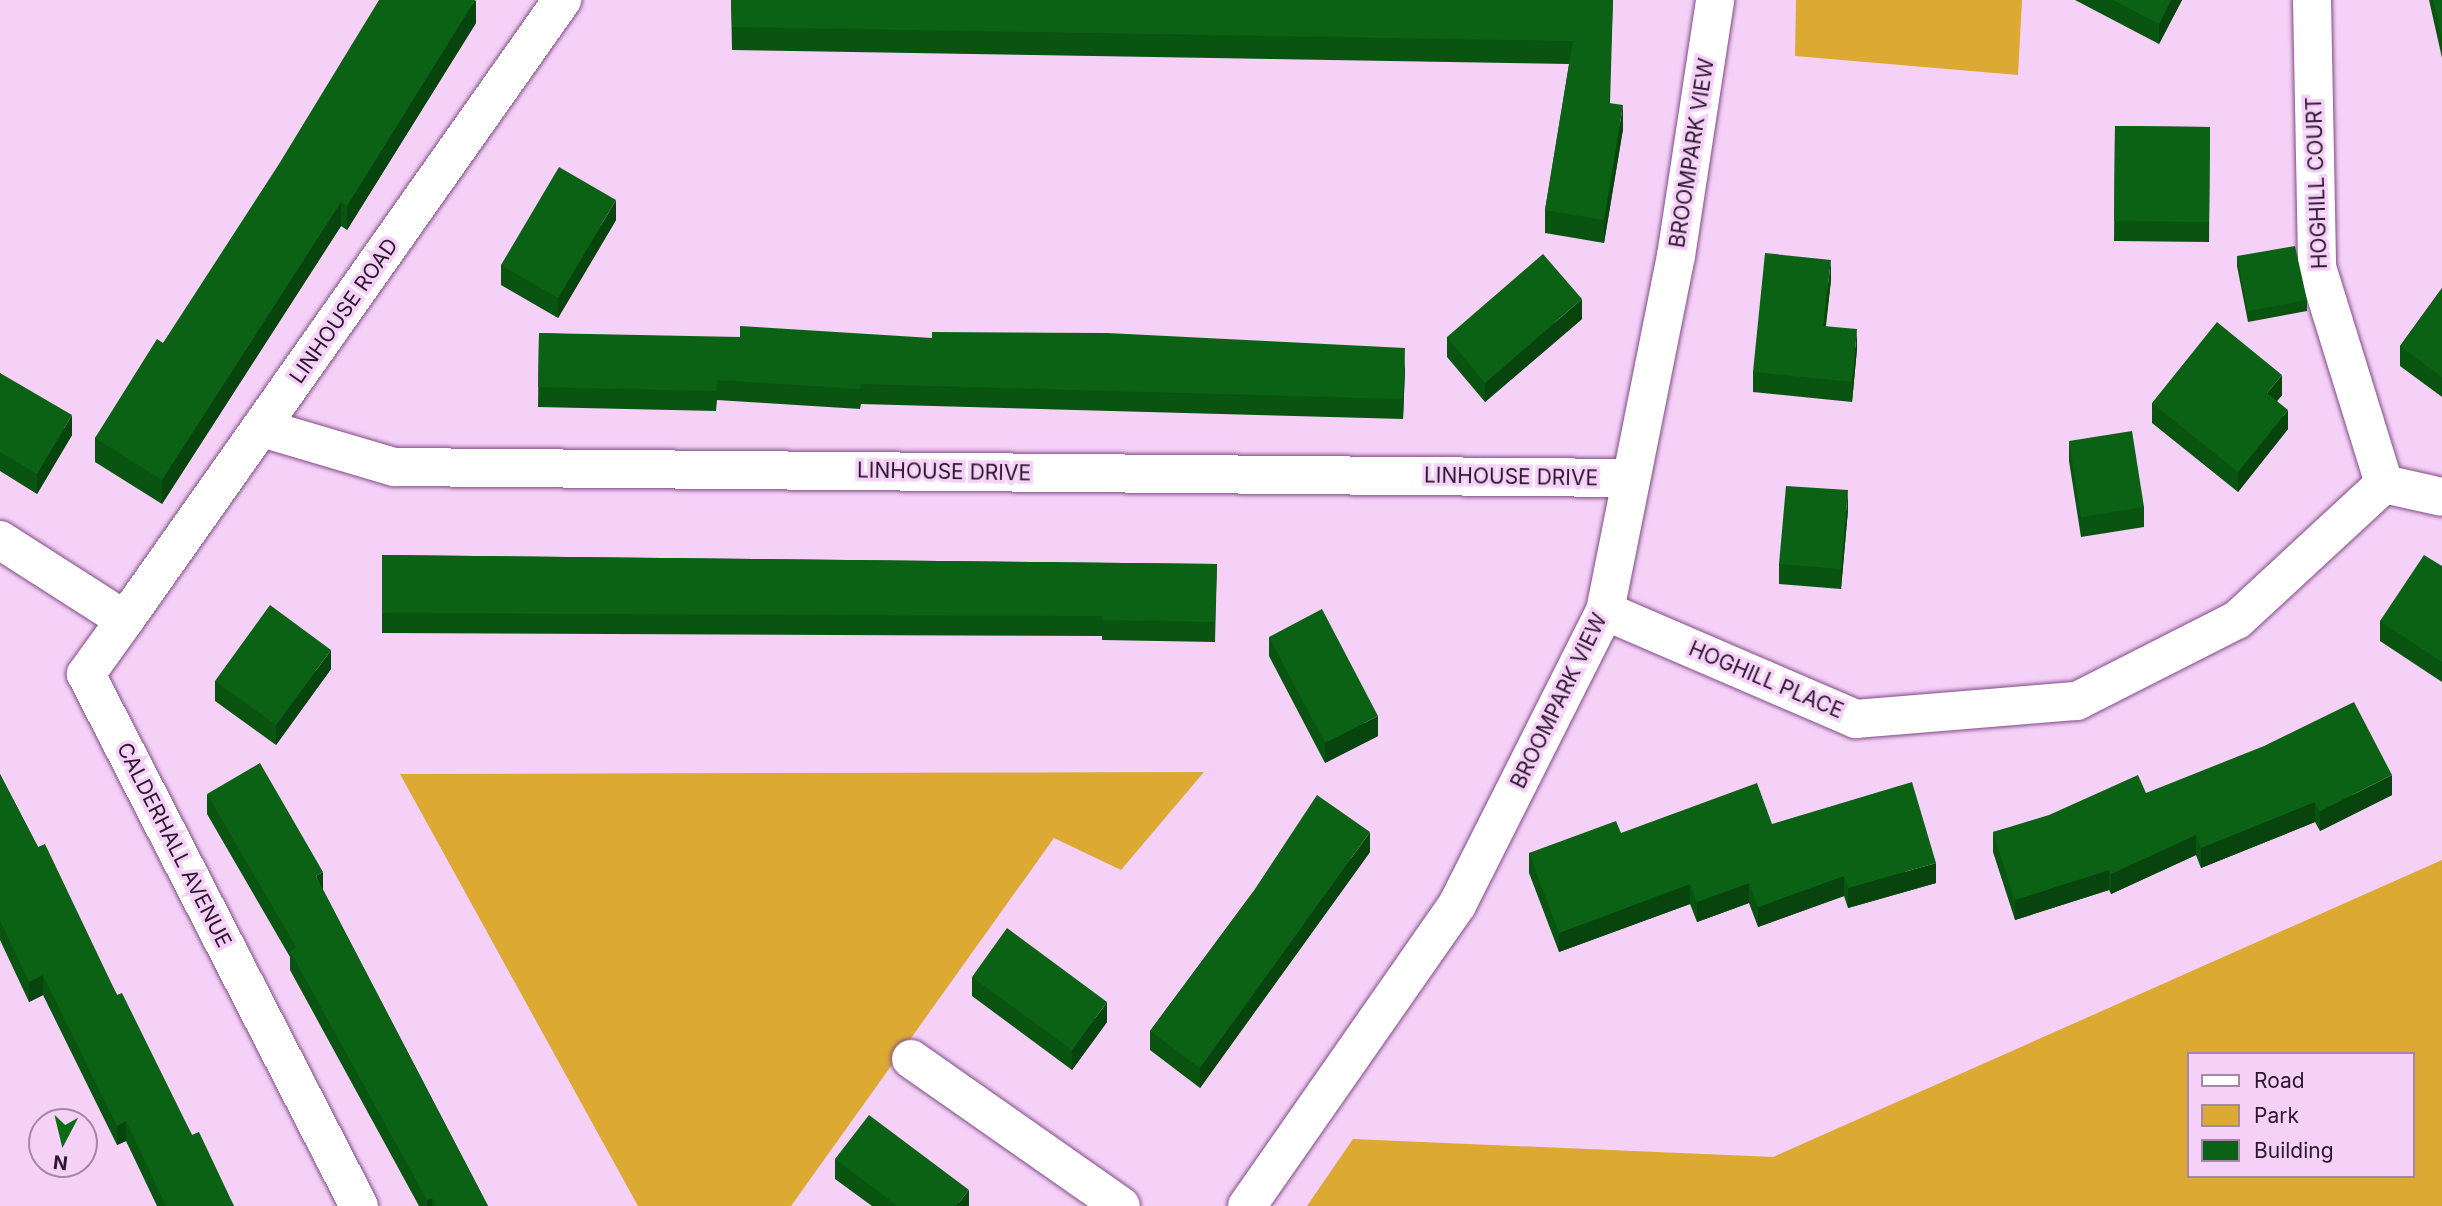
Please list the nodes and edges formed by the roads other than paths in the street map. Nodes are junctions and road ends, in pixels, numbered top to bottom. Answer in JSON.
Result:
{"nodes":[{"id":1,"x":562,"y":0,"type":"edge"},
{"id":2,"x":1715,"y":0,"type":"edge"},
{"id":3,"x":2312,"y":0,"type":"edge"},
{"id":4,"x":262,"y":428,"type":"junction"},
{"id":5,"x":1631,"y":478,"type":"junction"},
{"id":6,"x":2384,"y":484,"type":"junction"},
{"id":7,"x":2442,"y":497,"type":"edge"},
{"id":8,"x":0,"y":540,"type":"edge"},
{"id":9,"x":1605,"y":611,"type":"junction"},
{"id":10,"x":125,"y":620,"type":"junction"},
{"id":11,"x":911,"y":1059,"type":"dead end"},
{"id":12,"x":359,"y":1206,"type":"edge"},
{"id":13,"x":1121,"y":1206,"type":"edge"},
{"id":14,"x":1247,"y":1206,"type":"edge"}],
"edges":[{"from":1,"to":4,"type":"street","name":"LINHOUSE ROAD"},
{"from":2,"to":5,"type":"street","name":"BROOMPARK VIEW"},
{"from":3,"to":6,"type":"street","name":"HOGHILL COURT"},
{"from":4,"to":5,"type":"street","name":"LINHOUSE DRIVE"},
{"from":4,"to":10,"type":"street","name":"LINHOUSE ROAD"},
{"from":5,"to":9,"type":"street","name":"BROOMPARK VIEW"},
{"from":6,"to":7,"type":"street"},
{"from":6,"to":9,"type":"street","name":"HOGHILL PLACE"},
{"from":8,"to":10,"type":"street"},
{"from":9,"to":14,"type":"street","name":"BROOMPARK VIEW"},
{"from":10,"to":12,"type":"street","name":"CALDERHALL AVENUE"},
{"from":11,"to":13,"type":"street"}]}
